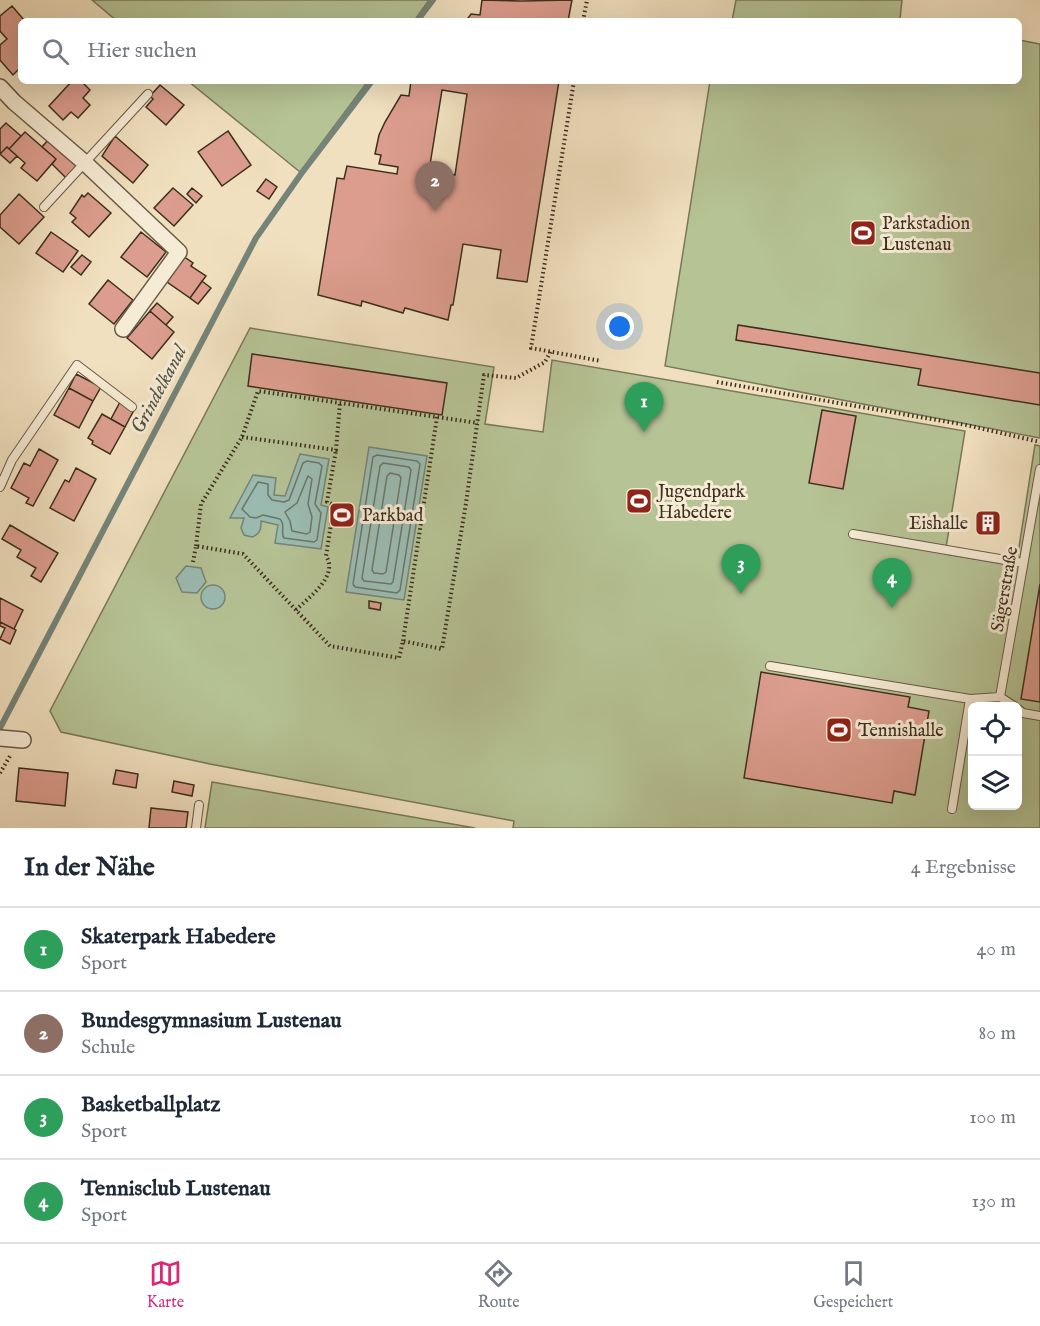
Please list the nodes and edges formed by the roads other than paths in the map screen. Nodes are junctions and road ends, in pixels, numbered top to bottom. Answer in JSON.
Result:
{"nodes":[{"id":1,"x":0,"y":87,"type":"edge"},
{"id":2,"x":148,"y":94,"type":"dead end"},
{"id":3,"x":85,"y":163,"type":"junction"},
{"id":4,"x":44,"y":207,"type":"dead end"},
{"id":5,"x":123,"y":329,"type":"dead end"},
{"id":6,"x":132,"y":407,"type":"dead end"},
{"id":7,"x":1040,"y":470,"type":"edge"},
{"id":8,"x":0,"y":487,"type":"edge"},
{"id":9,"x":853,"y":534,"type":"dead end"},
{"id":10,"x":1023,"y":563,"type":"junction"},
{"id":11,"x":770,"y":666,"type":"dead end"},
{"id":12,"x":1000,"y":697,"type":"junction"},
{"id":13,"x":970,"y":699,"type":"junction"},
{"id":14,"x":1007,"y":702,"type":"edge"},
{"id":15,"x":1022,"y":712,"type":"edge"},
{"id":16,"x":1040,"y":716,"type":"edge"},
{"id":17,"x":199,"y":805,"type":"dead end"},
{"id":18,"x":952,"y":810,"type":"dead end"},
{"id":19,"x":196,"y":828,"type":"edge"}],
"edges":[{"from":1,"to":3,"type":"street"},
{"from":2,"to":3,"type":"lane"},
{"from":3,"to":4,"type":"lane"},
{"from":3,"to":5,"type":"street"},
{"from":6,"to":8,"type":"lane"},
{"from":7,"to":10,"type":"lane","name":"Sägerstraße"},
{"from":9,"to":10,"type":"lane"},
{"from":10,"to":12,"type":"lane","name":"Sägerstraße"},
{"from":11,"to":13,"type":"lane"},
{"from":12,"to":13,"type":"lane"},
{"from":12,"to":14,"type":"lane"},
{"from":13,"to":18,"type":"lane"},
{"from":15,"to":16,"type":"lane"},
{"from":17,"to":19,"type":"lane"}]}
